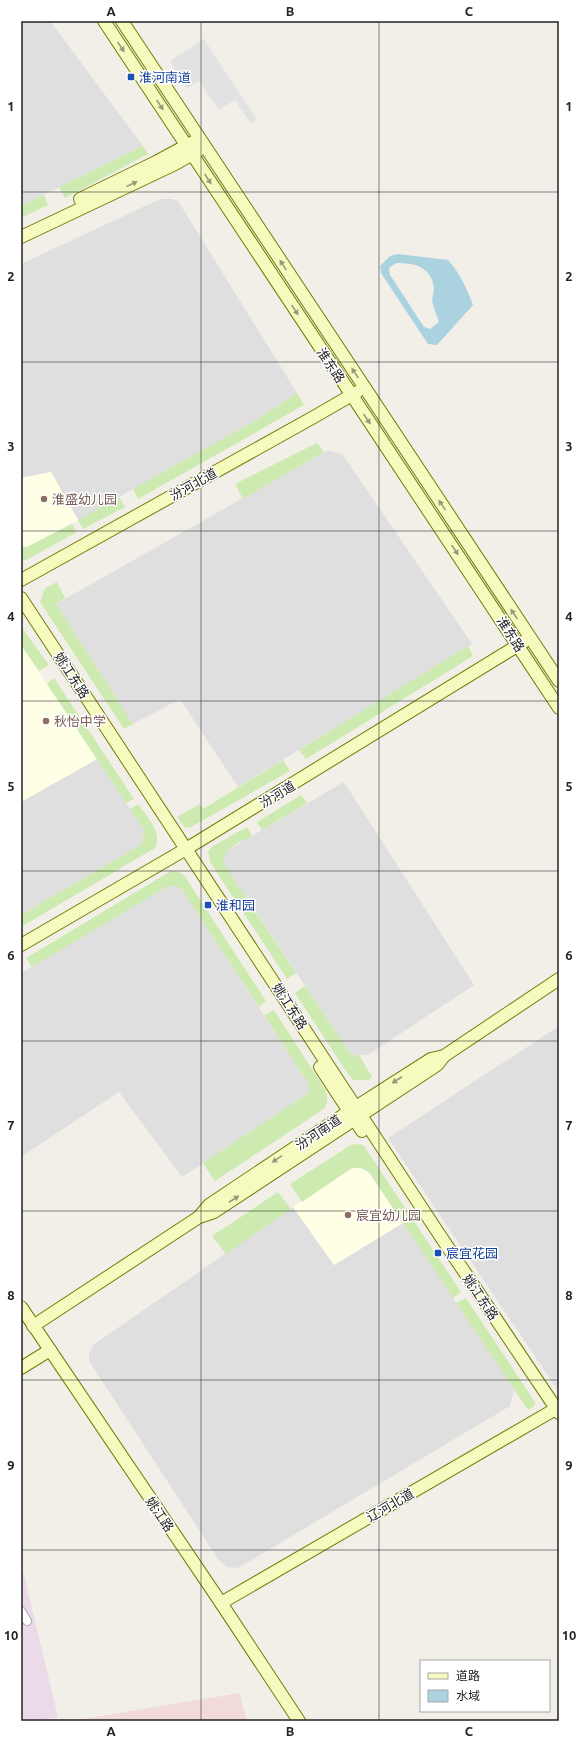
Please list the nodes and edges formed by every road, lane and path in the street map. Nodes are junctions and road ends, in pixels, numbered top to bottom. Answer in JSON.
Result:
{"nodes":[{"id":1,"x":104,"y":21,"type":"edge"},
{"id":2,"x":122,"y":21,"type":"edge"},
{"id":3,"x":203,"y":142,"type":"junction"},
{"id":4,"x":189,"y":150,"type":"junction"},
{"id":5,"x":21,"y":228,"type":"edge"},
{"id":6,"x":21,"y":237,"type":"edge"},
{"id":7,"x":364,"y":388,"type":"junction"},
{"id":8,"x":351,"y":395,"type":"junction"},
{"id":9,"x":21,"y":580,"type":"edge"},
{"id":10,"x":21,"y":598,"type":"edge"},
{"id":11,"x":21,"y":612,"type":"edge"},
{"id":12,"x":530,"y":638,"type":"junction"},
{"id":13,"x":518,"y":645,"type":"junction"},
{"id":14,"x":559,"y":681,"type":"edge"},
{"id":15,"x":559,"y":708,"type":"edge"},
{"id":16,"x":183,"y":850,"type":"junction"},
{"id":17,"x":21,"y":945,"type":"edge"},
{"id":18,"x":559,"y":980,"type":"edge"},
{"id":19,"x":355,"y":1114,"type":"junction"},
{"id":20,"x":21,"y":1307,"type":"edge"},
{"id":21,"x":33,"y":1326,"type":"junction"},
{"id":22,"x":50,"y":1350,"type":"junction"},
{"id":23,"x":21,"y":1368,"type":"edge"},
{"id":24,"x":556,"y":1410,"type":"edge"},
{"id":25,"x":559,"y":1423,"type":"edge"},
{"id":26,"x":221,"y":1603,"type":"junction"},
{"id":27,"x":21,"y":1611,"type":"edge"},
{"id":28,"x":27,"y":1621,"type":"dead end"},
{"id":29,"x":299,"y":1721,"type":"edge"}],
"edges":[{"from":1,"to":4,"type":"street","name":"淮东路","one_way":true},
{"from":2,"to":3,"type":"street","name":"淮东路"},
{"from":3,"to":4,"type":"street"},
{"from":7,"to":3,"type":"street","name":"淮东路","one_way":true},
{"from":4,"to":5,"type":"street"},
{"from":6,"to":4,"type":"street","one_way":true},
{"from":4,"to":8,"type":"street","name":"淮东路","one_way":true},
{"from":7,"to":8,"type":"street","name":"汾河北道"},
{"from":12,"to":7,"type":"street","name":"淮东路","one_way":true},
{"from":8,"to":9,"type":"street","name":"汾河北道"},
{"from":8,"to":13,"type":"street","name":"淮东路","one_way":true},
{"from":10,"to":16,"type":"street","name":"姚江东路"},
{"from":11,"to":16,"type":"street","name":"姚江东路"},
{"from":12,"to":13,"type":"street","name":"汾河道"},
{"from":12,"to":14,"type":"street","name":"淮东路"},
{"from":13,"to":15,"type":"street","name":"淮东路"},
{"from":13,"to":16,"type":"street","name":"汾河道"},
{"from":16,"to":17,"type":"street","name":"汾河道"},
{"from":16,"to":19,"type":"street","name":"姚江东路"},
{"from":18,"to":19,"type":"street","name":"汾河南道"},
{"from":19,"to":21,"type":"street","name":"汾河南道"},
{"from":19,"to":24,"type":"street","name":"姚江东路"},
{"from":20,"to":21,"type":"street","name":"姚江路"},
{"from":21,"to":22,"type":"street","name":"姚江路"},
{"from":22,"to":23,"type":"street"},
{"from":22,"to":26,"type":"street","name":"姚江路"},
{"from":24,"to":25,"type":"street","name":"姚江东路"},
{"from":24,"to":26,"type":"street","name":"辽河北道"},
{"from":26,"to":29,"type":"street","name":"姚江路"},
{"from":27,"to":28,"type":"street"}]}
